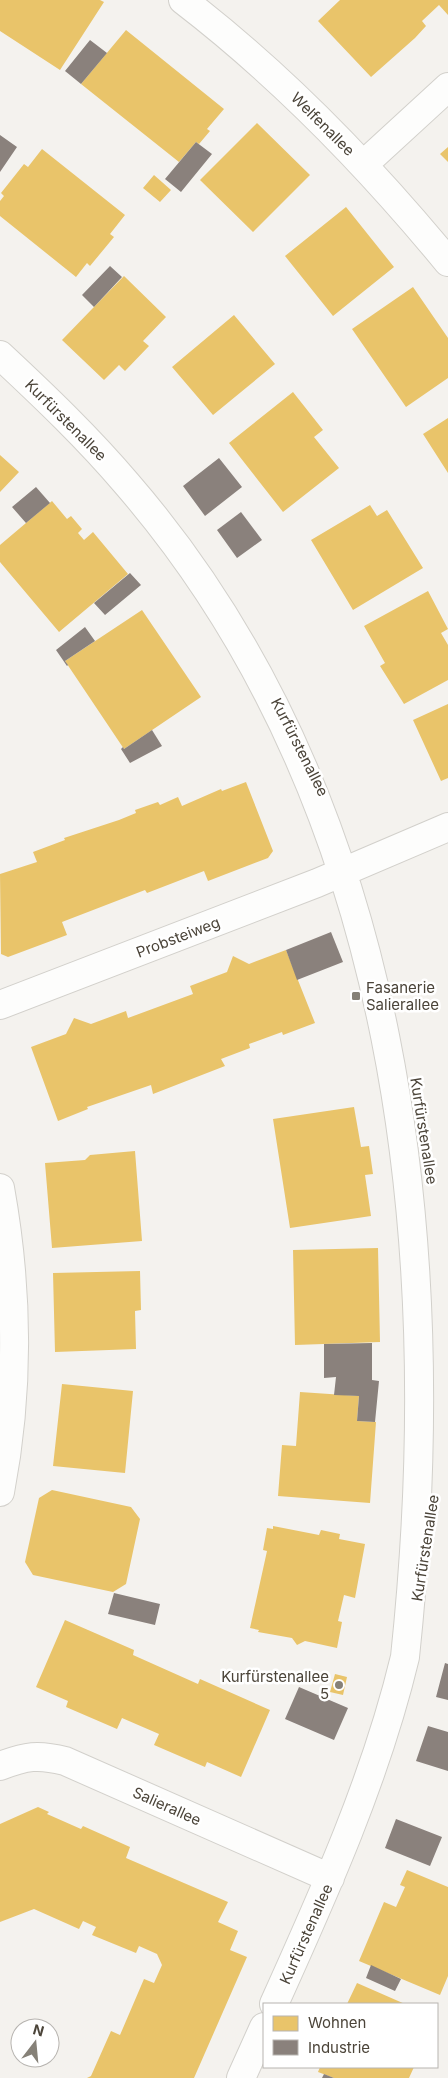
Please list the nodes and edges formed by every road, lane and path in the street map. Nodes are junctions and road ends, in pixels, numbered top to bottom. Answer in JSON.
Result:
{"nodes":[{"id":1,"x":183,"y":0,"type":"edge"},
{"id":2,"x":448,"y":86,"type":"edge"},
{"id":3,"x":363,"y":165,"type":"junction"},
{"id":4,"x":448,"y":262,"type":"edge"},
{"id":5,"x":0,"y":355,"type":"edge"},
{"id":6,"x":448,"y":826,"type":"edge"},
{"id":7,"x":355,"y":865,"type":"junction"},
{"id":8,"x":0,"y":1005,"type":"edge"},
{"id":9,"x":418,"y":1088,"type":"dead end"},
{"id":10,"x":0,"y":1188,"type":"edge"},
{"id":11,"x":442,"y":1330,"type":"dead end"},
{"id":12,"x":0,"y":1492,"type":"edge"},
{"id":13,"x":0,"y":1766,"type":"edge"},
{"id":14,"x":330,"y":1878,"type":"junction"},
{"id":15,"x":274,"y":2003,"type":"edge"},
{"id":16,"x":263,"y":2029,"type":"edge"},
{"id":17,"x":241,"y":2078,"type":"edge"}],
"edges":[{"from":1,"to":3,"type":"street","name":"Welfenallee"},
{"from":2,"to":3,"type":"street"},
{"from":3,"to":4,"type":"street","name":"Welfenallee"},
{"from":5,"to":7,"type":"street","name":"Kurfürstenallee"},
{"from":6,"to":7,"type":"street"},
{"from":7,"to":8,"type":"street","name":"Probsteiweg"},
{"from":7,"to":9,"type":"street","name":"Kurfürstenallee"},
{"from":10,"to":12,"type":"street"},
{"from":11,"to":14,"type":"street","name":"Kurfürstenallee"},
{"from":13,"to":14,"type":"street","name":"Salierallee"},
{"from":14,"to":15,"type":"street","name":"Kurfürstenallee"},
{"from":16,"to":17,"type":"street"}]}
